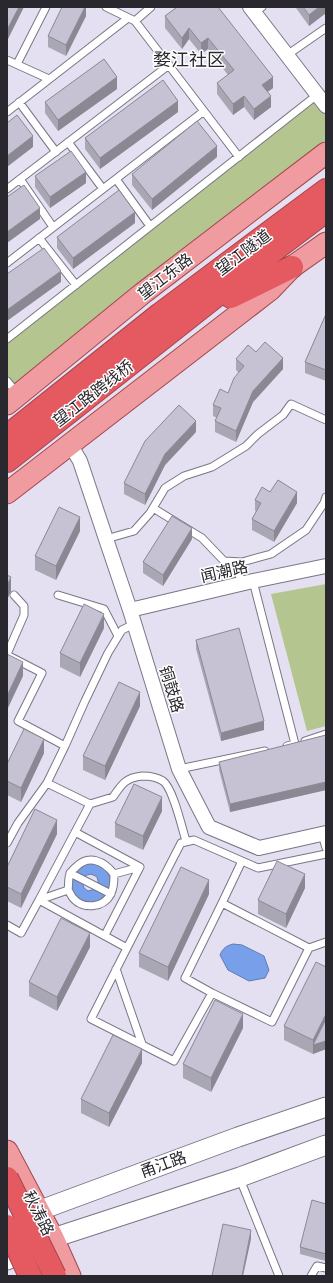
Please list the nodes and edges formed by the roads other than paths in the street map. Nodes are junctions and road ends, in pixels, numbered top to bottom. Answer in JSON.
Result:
{"nodes":[{"id":1,"x":46,"y":7,"type":"edge"},
{"id":2,"x":106,"y":7,"type":"edge"},
{"id":3,"x":151,"y":7,"type":"edge"},
{"id":4,"x":256,"y":9,"type":"edge"},
{"id":5,"x":128,"y":18,"type":"junction"},
{"id":6,"x":135,"y":21,"type":"junction"},
{"id":7,"x":326,"y":28,"type":"edge"},
{"id":8,"x":286,"y":55,"type":"junction"},
{"id":9,"x":7,"y":60,"type":"edge"},
{"id":10,"x":16,"y":64,"type":"junction"},
{"id":11,"x":169,"y":65,"type":"junction"},
{"id":12,"x":49,"y":79,"type":"junction"},
{"id":13,"x":317,"y":95,"type":"junction"},
{"id":14,"x":19,"y":102,"type":"junction"},
{"id":15,"x":326,"y":106,"type":"edge"},
{"id":16,"x":204,"y":111,"type":"junction"},
{"id":17,"x":7,"y":112,"type":"edge"},
{"id":18,"x":68,"y":142,"type":"junction"},
{"id":19,"x":56,"y":152,"type":"junction"},
{"id":20,"x":326,"y":153,"type":"edge"},
{"id":21,"x":239,"y":157,"type":"junction"},
{"id":22,"x":20,"y":179,"type":"junction"},
{"id":23,"x":116,"y":179,"type":"junction"},
{"id":24,"x":7,"y":189,"type":"edge"},
{"id":25,"x":103,"y":189,"type":"junction"},
{"id":26,"x":326,"y":190,"type":"edge"},
{"id":27,"x":326,"y":211,"type":"edge"},
{"id":28,"x":150,"y":226,"type":"junction"},
{"id":29,"x":53,"y":227,"type":"junction"},
{"id":30,"x":39,"y":238,"type":"junction"},
{"id":31,"x":326,"y":243,"type":"edge"},
{"id":32,"x":7,"y":263,"type":"edge"},
{"id":33,"x":292,"y":267,"type":"junction"},
{"id":34,"x":76,"y":285,"type":"junction"},
{"id":35,"x":160,"y":314,"type":"joint"},
{"id":36,"x":182,"y":323,"type":"junction"},
{"id":37,"x":7,"y":339,"type":"edge"},
{"id":38,"x":11,"y":393,"type":"edge"},
{"id":39,"x":326,"y":420,"type":"edge"},
{"id":40,"x":7,"y":436,"type":"edge"},
{"id":41,"x":70,"y":444,"type":"junction"},
{"id":42,"x":7,"y":461,"type":"edge"},
{"id":43,"x":7,"y":493,"type":"edge"},
{"id":44,"x":326,"y":497,"type":"edge"},
{"id":45,"x":153,"y":508,"type":"junction"},
{"id":46,"x":106,"y":539,"type":"junction"},
{"id":47,"x":235,"y":562,"type":"junction"},
{"id":48,"x":326,"y":566,"type":"edge"},
{"id":49,"x":247,"y":582,"type":"junction"},
{"id":50,"x":14,"y":595,"type":"dead end"},
{"id":51,"x":58,"y":595,"type":"dead end"},
{"id":52,"x":130,"y":610,"type":"junction"},
{"id":53,"x":134,"y":624,"type":"junction"},
{"id":54,"x":118,"y":636,"type":"junction"},
{"id":55,"x":7,"y":654,"type":"edge"},
{"id":56,"x":326,"y":734,"type":"edge"},
{"id":57,"x":295,"y":744,"type":"junction"},
{"id":58,"x":66,"y":746,"type":"junction"},
{"id":59,"x":279,"y":748,"type":"edge"},
{"id":60,"x":272,"y":749,"type":"edge"},
{"id":61,"x":179,"y":769,"type":"junction"},
{"id":62,"x":47,"y":783,"type":"junction"},
{"id":63,"x":90,"y":804,"type":"junction"},
{"id":64,"x":75,"y":832,"type":"junction"},
{"id":65,"x":324,"y":833,"type":"edge"},
{"id":66,"x":186,"y":841,"type":"junction"},
{"id":67,"x":7,"y":843,"type":"edge"},
{"id":68,"x":326,"y":848,"type":"edge"},
{"id":69,"x":326,"y":854,"type":"edge"},
{"id":70,"x":242,"y":862,"type":"junction"},
{"id":71,"x":140,"y":867,"type":"junction"},
{"id":72,"x":70,"y":873,"type":"junction"},
{"id":73,"x":114,"y":874,"type":"junction"},
{"id":74,"x":68,"y":890,"type":"junction"},
{"id":75,"x":111,"y":894,"type":"junction"},
{"id":76,"x":39,"y":900,"type":"junction"},
{"id":77,"x":222,"y":903,"type":"junction"},
{"id":78,"x":7,"y":925,"type":"edge"},
{"id":79,"x":105,"y":935,"type":"junction"},
{"id":80,"x":326,"y":942,"type":"edge"},
{"id":81,"x":127,"y":948,"type":"junction"},
{"id":82,"x":309,"y":948,"type":"junction"},
{"id":83,"x":116,"y":969,"type":"junction"},
{"id":84,"x":212,"y":993,"type":"junction"},
{"id":85,"x":142,"y":1044,"type":"junction"},
{"id":86,"x":326,"y":1107,"type":"edge"},
{"id":87,"x":326,"y":1145,"type":"edge"},
{"id":88,"x":7,"y":1151,"type":"edge"},
{"id":89,"x":240,"y":1177,"type":"junction"},
{"id":90,"x":7,"y":1178,"type":"edge"},
{"id":91,"x":38,"y":1211,"type":"junction"},
{"id":92,"x":7,"y":1226,"type":"edge"},
{"id":93,"x":7,"y":1236,"type":"edge"},
{"id":94,"x":53,"y":1238,"type":"junction"},
{"id":95,"x":7,"y":1260,"type":"edge"},
{"id":96,"x":326,"y":1268,"type":"edge"},
{"id":97,"x":30,"y":1276,"type":"edge"},
{"id":98,"x":55,"y":1276,"type":"edge"},
{"id":99,"x":70,"y":1276,"type":"edge"},
{"id":100,"x":279,"y":1276,"type":"edge"},
{"id":101,"x":311,"y":1276,"type":"edge"}],
"edges":[{"from":1,"to":10,"type":"lane"},
{"from":2,"to":5,"type":"lane"},
{"from":3,"to":6,"type":"lane"},
{"from":4,"to":8,"type":"street"},
{"from":5,"to":6,"type":"lane"},
{"from":5,"to":12,"type":"lane"},
{"from":6,"to":11,"type":"lane"},
{"from":7,"to":8,"type":"lane"},
{"from":8,"to":13,"type":"street"},
{"from":9,"to":10,"type":"lane"},
{"from":10,"to":12,"type":"lane"},
{"from":11,"to":16,"type":"lane"},
{"from":11,"to":18,"type":"lane"},
{"from":12,"to":14,"type":"lane"},
{"from":13,"to":15,"type":"street"},
{"from":13,"to":21,"type":"lane"},
{"from":14,"to":17,"type":"lane"},
{"from":14,"to":19,"type":"lane"},
{"from":16,"to":21,"type":"lane"},
{"from":16,"to":23,"type":"lane"},
{"from":18,"to":19,"type":"lane"},
{"from":18,"to":25,"type":"lane"},
{"from":19,"to":22,"type":"lane"},
{"from":20,"to":38,"type":"main road","name":"望江东路"},
{"from":21,"to":28,"type":"lane"},
{"from":22,"to":24,"type":"lane"},
{"from":22,"to":29,"type":"lane"},
{"from":23,"to":25,"type":"lane"},
{"from":23,"to":28,"type":"lane"},
{"from":25,"to":29,"type":"lane"},
{"from":26,"to":35,"type":"highway","name":"望江隧道"},
{"from":27,"to":36,"type":"highway","name":"望江隧道"},
{"from":28,"to":34,"type":"lane"},
{"from":29,"to":30,"type":"lane"},
{"from":30,"to":32,"type":"lane"},
{"from":30,"to":34,"type":"lane"},
{"from":31,"to":33,"type":"main road"},
{"from":33,"to":36,"type":"highway"},
{"from":33,"to":41,"type":"main road"},
{"from":34,"to":37,"type":"lane"},
{"from":35,"to":40,"type":"highway","name":"望江路跨线桥"},
{"from":36,"to":42,"type":"highway","name":"望江路跨线桥"},
{"from":39,"to":45,"type":"lane"},
{"from":41,"to":43,"type":"main road"},
{"from":41,"to":46,"type":"street","name":"铜鼓路"},
{"from":44,"to":47,"type":"lane"},
{"from":45,"to":46,"type":"lane"},
{"from":45,"to":47,"type":"lane"},
{"from":46,"to":52,"type":"street","name":"铜鼓路"},
{"from":47,"to":49,"type":"lane"},
{"from":48,"to":49,"type":"street","name":"闻潮路"},
{"from":49,"to":52,"type":"street","name":"闻潮路"},
{"from":49,"to":57,"type":"lane"},
{"from":50,"to":55,"type":"lane"},
{"from":51,"to":54,"type":"lane"},
{"from":52,"to":53,"type":"street","name":"铜鼓路"},
{"from":53,"to":54,"type":"lane"},
{"from":53,"to":61,"type":"street","name":"铜鼓路"},
{"from":54,"to":58,"type":"lane"},
{"from":55,"to":58,"type":"lane"},
{"from":56,"to":57,"type":"lane"},
{"from":57,"to":59,"type":"lane"},
{"from":58,"to":62,"type":"lane"},
{"from":60,"to":61,"type":"lane"},
{"from":61,"to":65,"type":"street","name":"铜鼓路"},
{"from":62,"to":63,"type":"lane"},
{"from":62,"to":67,"type":"lane"},
{"from":63,"to":64,"type":"lane"},
{"from":63,"to":66,"type":"lane"},
{"from":64,"to":71,"type":"lane"},
{"from":64,"to":76,"type":"lane"},
{"from":65,"to":68,"type":"lane"},
{"from":66,"to":70,"type":"lane"},
{"from":66,"to":81,"type":"lane"},
{"from":69,"to":70,"type":"lane"},
{"from":70,"to":77,"type":"lane"},
{"from":71,"to":73,"type":"lane"},
{"from":71,"to":79,"type":"lane"},
{"from":72,"to":73,"type":"lane"},
{"from":72,"to":74,"type":"lane"},
{"from":72,"to":75,"type":"lane"},
{"from":73,"to":75,"type":"lane"},
{"from":74,"to":75,"type":"lane"},
{"from":74,"to":76,"type":"lane"},
{"from":76,"to":78,"type":"lane"},
{"from":76,"to":79,"type":"lane"},
{"from":77,"to":82,"type":"lane"},
{"from":77,"to":84,"type":"lane"},
{"from":79,"to":81,"type":"lane"},
{"from":80,"to":82,"type":"lane"},
{"from":81,"to":83,"type":"lane"},
{"from":82,"to":84,"type":"lane"},
{"from":83,"to":85,"type":"lane"},
{"from":83,"to":85,"type":"lane"},
{"from":84,"to":85,"type":"lane"},
{"from":86,"to":91,"type":"main road","name":"甬江路"},
{"from":87,"to":89,"type":"main road"},
{"from":88,"to":91,"type":"main road","name":"秋涛路"},
{"from":89,"to":94,"type":"main road"},
{"from":89,"to":100,"type":"lane"},
{"from":90,"to":98,"type":"highway","bridge":true},
{"from":91,"to":93,"type":"main road","name":"甬江路"},
{"from":91,"to":94,"type":"main road","name":"秋涛路"},
{"from":92,"to":97,"type":"highway","bridge":true},
{"from":94,"to":95,"type":"main road"},
{"from":94,"to":99,"type":"main road","name":"秋涛路"},
{"from":96,"to":101,"type":"lane"}]}
